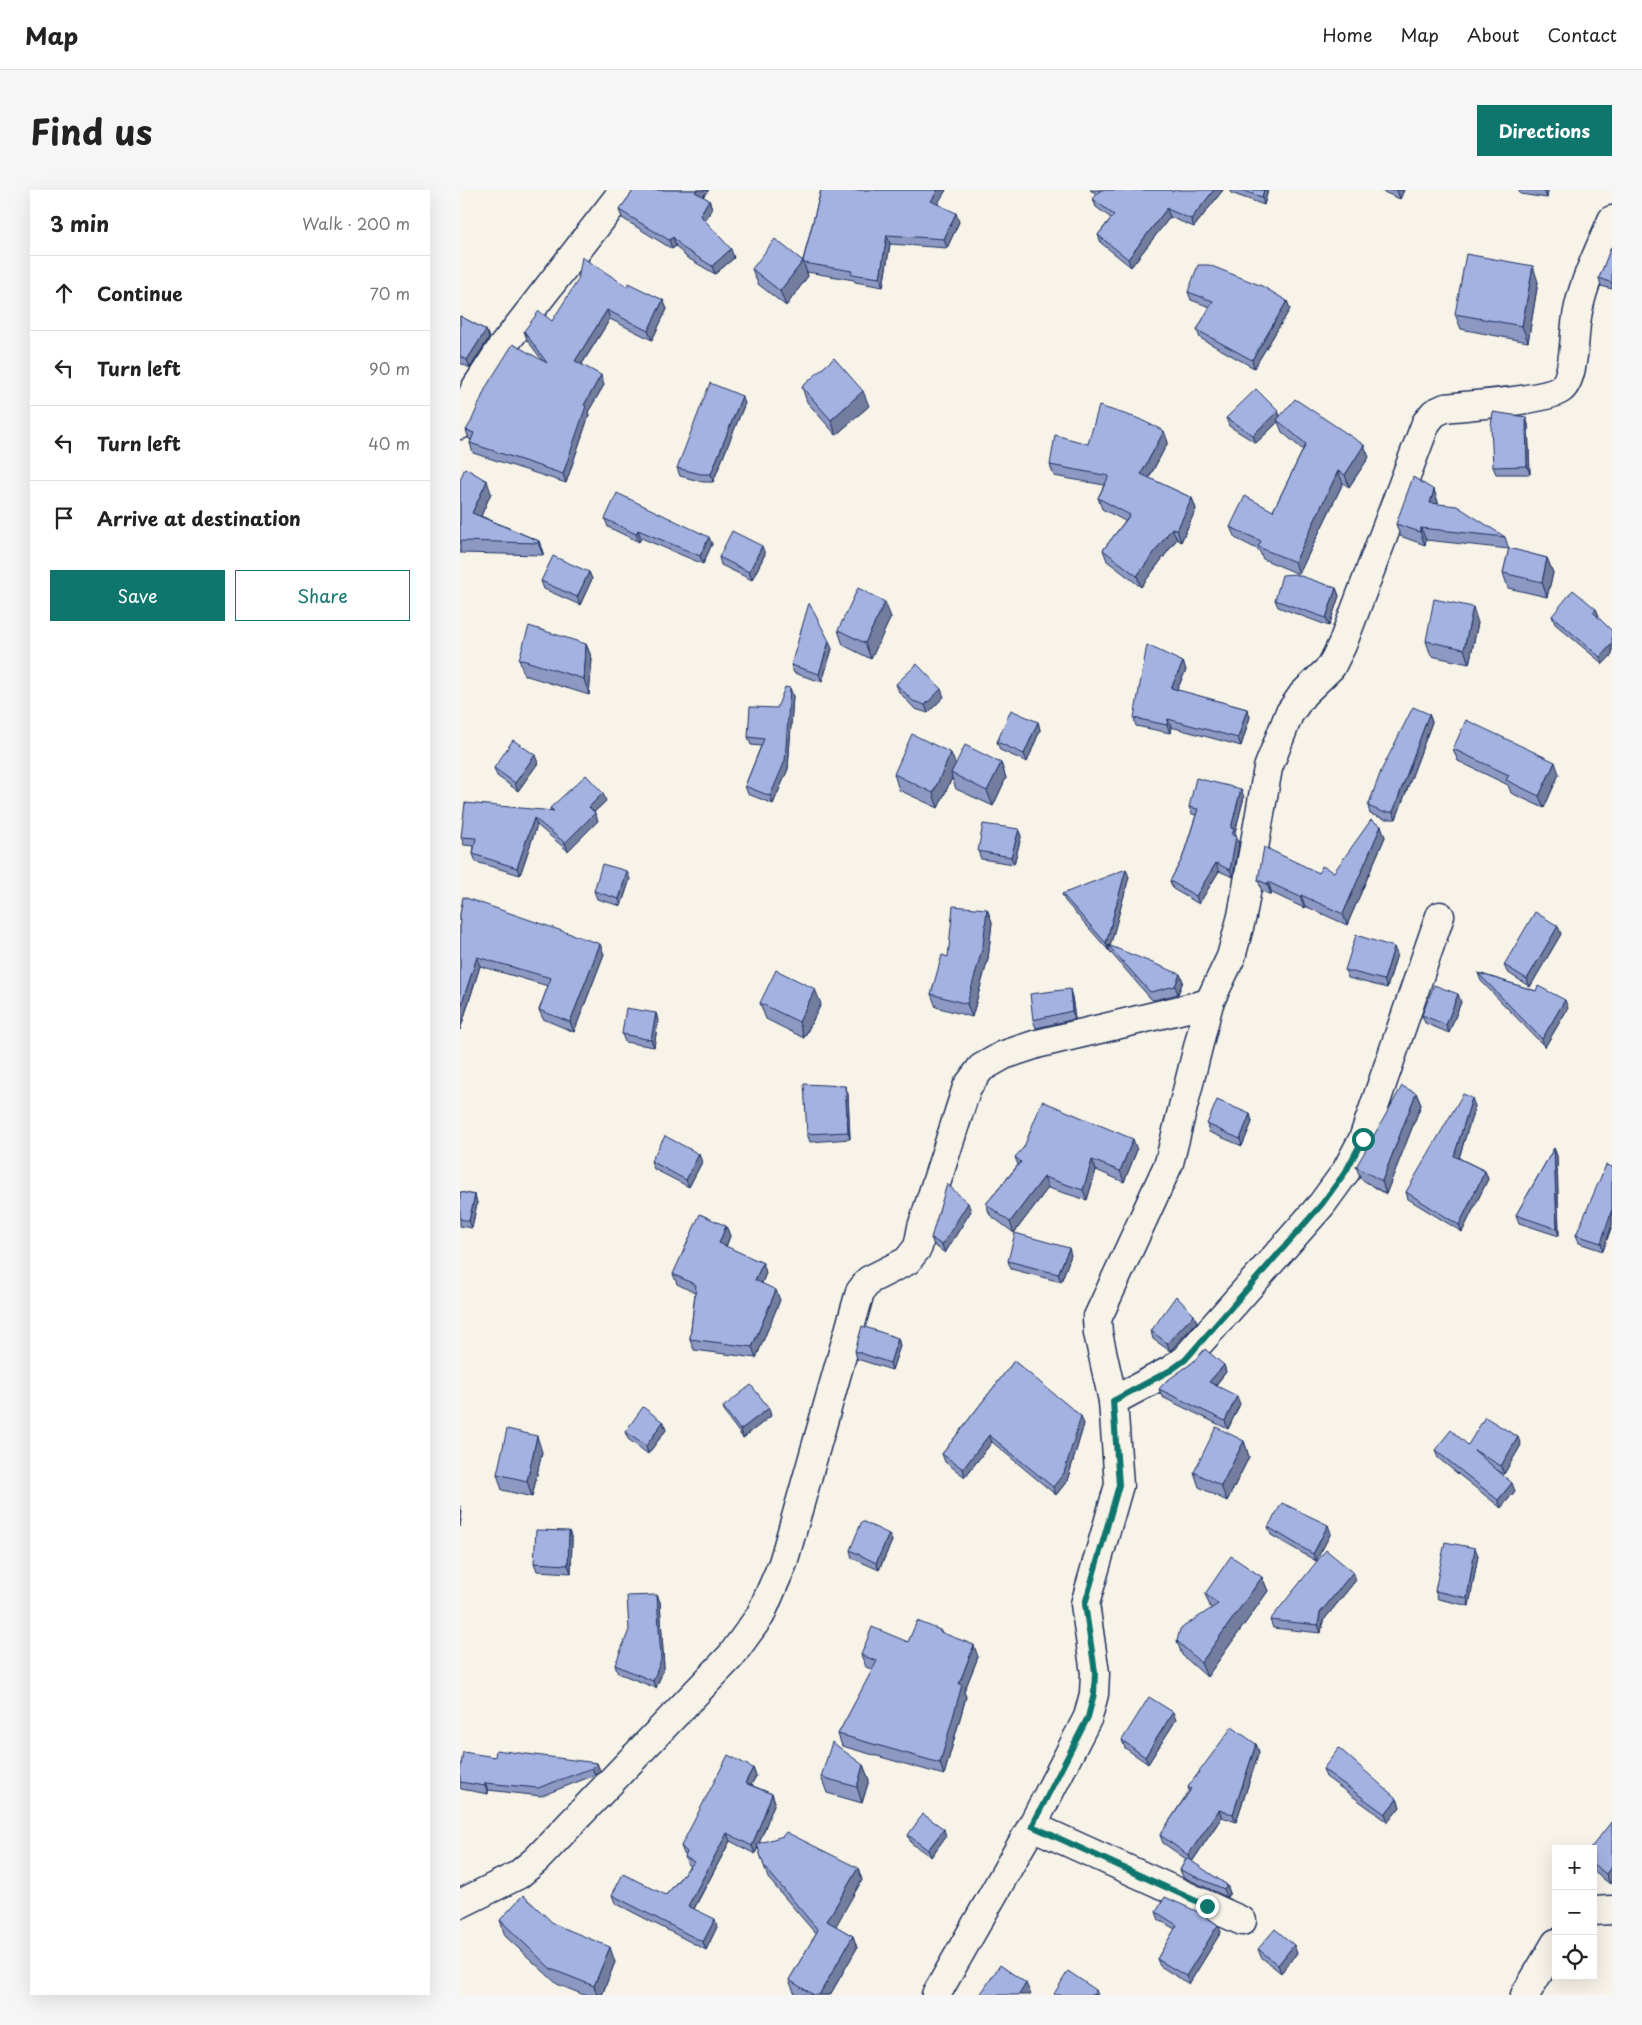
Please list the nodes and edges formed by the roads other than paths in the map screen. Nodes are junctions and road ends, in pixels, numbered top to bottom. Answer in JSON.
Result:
{"nodes":[{"id":1,"x":624,"y":190,"type":"edge"},
{"id":2,"x":1612,"y":220,"type":"edge"},
{"id":3,"x":460,"y":425,"type":"edge"},
{"id":4,"x":1440,"y":916,"type":"dead end"},
{"id":5,"x":1209,"y":1003,"type":"junction"},
{"id":6,"x":1113,"y":1401,"type":"junction"},
{"id":7,"x":1032,"y":1826,"type":"junction"},
{"id":8,"x":460,"y":1904,"type":"edge"},
{"id":9,"x":1612,"y":1910,"type":"edge"},
{"id":10,"x":1597,"y":1911,"type":"edge"},
{"id":11,"x":1242,"y":1921,"type":"dead end"},
{"id":12,"x":1552,"y":1950,"type":"edge"},
{"id":13,"x":936,"y":1995,"type":"edge"},
{"id":14,"x":1525,"y":1995,"type":"edge"}],
"edges":[{"from":1,"to":3,"type":"street"},
{"from":2,"to":5,"type":"street"},
{"from":4,"to":6,"type":"street"},
{"from":5,"to":6,"type":"street"},
{"from":5,"to":8,"type":"street"},
{"from":6,"to":7,"type":"street"},
{"from":7,"to":11,"type":"street"},
{"from":7,"to":13,"type":"street"},
{"from":9,"to":10,"type":"street"},
{"from":12,"to":14,"type":"street"}]}
